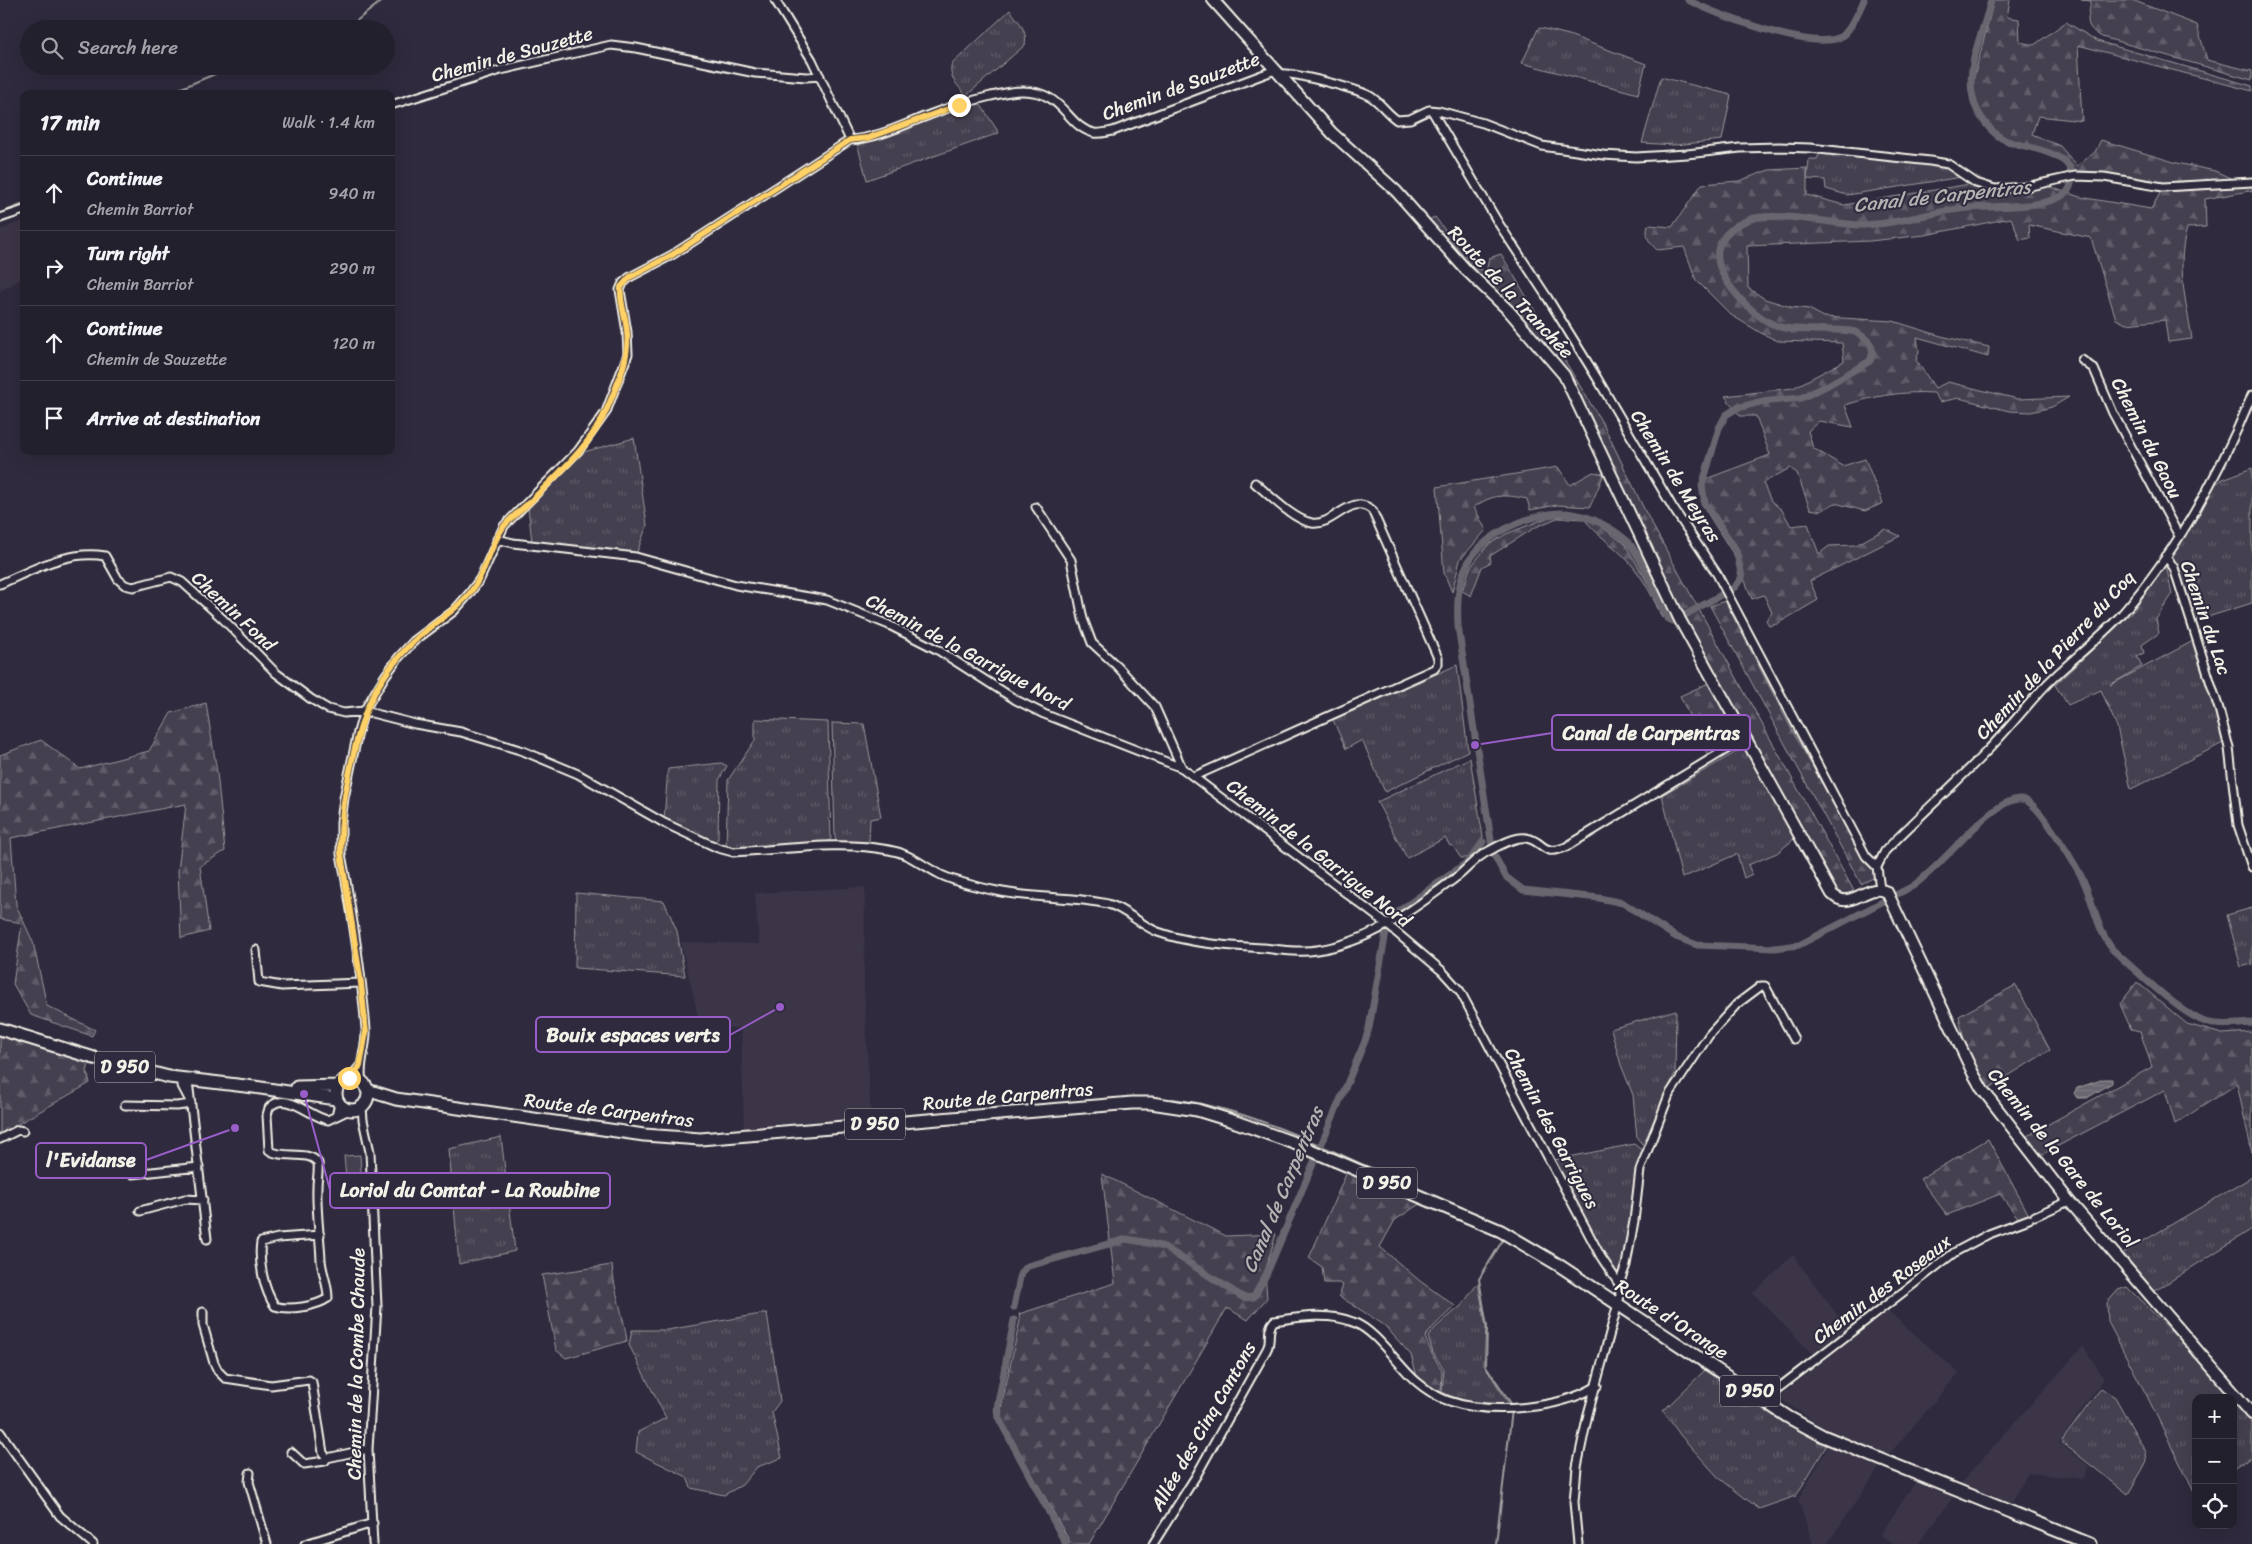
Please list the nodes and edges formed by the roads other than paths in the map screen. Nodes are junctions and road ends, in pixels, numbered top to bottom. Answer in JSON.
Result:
{"nodes":[{"id":1,"x":775,"y":0,"type":"edge"},
{"id":2,"x":1213,"y":0,"type":"edge"},
{"id":3,"x":1277,"y":72,"type":"junction"},
{"id":4,"x":820,"y":76,"type":"junction"},
{"id":5,"x":395,"y":104,"type":"edge"},
{"id":6,"x":1432,"y":111,"type":"junction"},
{"id":7,"x":850,"y":140,"type":"junction"},
{"id":8,"x":2252,"y":182,"type":"edge"},
{"id":9,"x":20,"y":211,"type":"edge"},
{"id":10,"x":0,"y":218,"type":"edge"},
{"id":11,"x":2082,"y":360,"type":"dead end"},
{"id":12,"x":2252,"y":395,"type":"edge"},
{"id":13,"x":1255,"y":483,"type":"dead end"},
{"id":14,"x":1036,"y":507,"type":"dead end"},
{"id":15,"x":2179,"y":536,"type":"junction"},
{"id":16,"x":497,"y":539,"type":"junction"},
{"id":17,"x":2166,"y":556,"type":"junction"},
{"id":18,"x":0,"y":584,"type":"edge"},
{"id":19,"x":364,"y":712,"type":"junction"},
{"id":20,"x":1746,"y":739,"type":"junction"},
{"id":21,"x":1182,"y":768,"type":"junction"},
{"id":22,"x":1194,"y":776,"type":"junction"},
{"id":23,"x":1877,"y":866,"type":"junction"},
{"id":24,"x":2252,"y":866,"type":"edge"},
{"id":25,"x":1880,"y":889,"type":"junction"},
{"id":26,"x":1388,"y":926,"type":"junction"},
{"id":27,"x":256,"y":950,"type":"dead end"},
{"id":28,"x":1442,"y":971,"type":"joint"},
{"id":29,"x":361,"y":983,"type":"junction"},
{"id":30,"x":0,"y":1029,"type":"edge"},
{"id":31,"x":1794,"y":1039,"type":"dead end"},
{"id":32,"x":360,"y":1066,"type":"junction"},
{"id":33,"x":349,"y":1078,"type":"junction"},
{"id":34,"x":185,"y":1080,"type":"junction"},
{"id":35,"x":206,"y":1082,"type":"junction"},
{"id":36,"x":254,"y":1086,"type":"junction"},
{"id":37,"x":338,"y":1086,"type":"junction"},
{"id":38,"x":191,"y":1094,"type":"junction"},
{"id":39,"x":360,"y":1100,"type":"junction"},
{"id":40,"x":338,"y":1101,"type":"junction"},
{"id":41,"x":191,"y":1104,"type":"junction"},
{"id":42,"x":125,"y":1105,"type":"dead end"},
{"id":43,"x":336,"y":1116,"type":"junction"},
{"id":44,"x":23,"y":1131,"type":"dead end"},
{"id":45,"x":0,"y":1139,"type":"edge"},
{"id":46,"x":199,"y":1167,"type":"junction"},
{"id":47,"x":130,"y":1171,"type":"dead end"},
{"id":48,"x":203,"y":1200,"type":"junction"},
{"id":49,"x":1429,"y":1200,"type":"joint"},
{"id":50,"x":2069,"y":1200,"type":"junction"},
{"id":51,"x":140,"y":1211,"type":"dead end"},
{"id":52,"x":320,"y":1235,"type":"junction"},
{"id":53,"x":207,"y":1239,"type":"dead end"},
{"id":54,"x":1619,"y":1284,"type":"junction"},
{"id":55,"x":1619,"y":1305,"type":"junction"},
{"id":56,"x":203,"y":1312,"type":"dead end"},
{"id":57,"x":1597,"y":1386,"type":"junction"},
{"id":58,"x":1763,"y":1400,"type":"junction"},
{"id":59,"x":2252,"y":1414,"type":"edge"},
{"id":60,"x":0,"y":1432,"type":"edge"},
{"id":61,"x":368,"y":1449,"type":"junction"},
{"id":62,"x":291,"y":1452,"type":"dead end"},
{"id":63,"x":327,"y":1458,"type":"junction"},
{"id":64,"x":250,"y":1473,"type":"dead end"},
{"id":65,"x":373,"y":1523,"type":"junction"},
{"id":66,"x":314,"y":1543,"type":"edge"},
{"id":67,"x":93,"y":1544,"type":"edge"},
{"id":68,"x":267,"y":1544,"type":"edge"},
{"id":69,"x":305,"y":1544,"type":"edge"},
{"id":70,"x":373,"y":1544,"type":"edge"},
{"id":71,"x":1153,"y":1544,"type":"edge"},
{"id":72,"x":1578,"y":1544,"type":"edge"},
{"id":73,"x":2090,"y":1544,"type":"edge"}],
"edges":[{"from":1,"to":4,"type":"street"},
{"from":2,"to":3,"type":"street","name":"Route de la Tranchée"},
{"from":3,"to":6,"type":"street"},
{"from":3,"to":7,"type":"street","name":"Chemin de Sauzette"},
{"from":3,"to":20,"type":"street","name":"Route de la Tranchée"},
{"from":4,"to":5,"type":"street","name":"Chemin de Sauzette"},
{"from":4,"to":7,"type":"street"},
{"from":6,"to":8,"type":"street"},
{"from":6,"to":23,"type":"street","name":"Chemin de Meyras"},
{"from":7,"to":16,"type":"street"},
{"from":9,"to":10,"type":"street"},
{"from":11,"to":15,"type":"street","name":"Chemin du Gaou"},
{"from":12,"to":15,"type":"street","name":"Chemin de la Pierre du Coq"},
{"from":13,"to":22,"type":"street"},
{"from":14,"to":21,"type":"street"},
{"from":15,"to":17,"type":"street","name":"Chemin de la Pierre du Coq"},
{"from":16,"to":19,"type":"street"},
{"from":16,"to":21,"type":"street","name":"Chemin de la Garrigue Nord"},
{"from":17,"to":23,"type":"street","name":"Chemin de la Pierre du Coq"},
{"from":17,"to":24,"type":"street","name":"Chemin du Lac"},
{"from":18,"to":19,"type":"street","name":"Chemin Fond"},
{"from":19,"to":26,"type":"street"},
{"from":19,"to":29,"type":"street"},
{"from":20,"to":25,"type":"street"},
{"from":20,"to":26,"type":"street"},
{"from":21,"to":22,"type":"street","name":"Chemin de la Garrigue Nord"},
{"from":22,"to":26,"type":"street","name":"Chemin de la Garrigue Nord"},
{"from":23,"to":25,"type":"street"},
{"from":25,"to":50,"type":"street","name":"Chemin de la Gare de Loriol"},
{"from":26,"to":28,"type":"street","name":"Chemin de la Garrigue Nord"},
{"from":27,"to":29,"type":"street"},
{"from":28,"to":54,"type":"street","name":"Chemin des Garrigues"},
{"from":29,"to":32,"type":"street"},
{"from":30,"to":34,"type":"main road","number":"D 950"},
{"from":31,"to":54,"type":"street"},
{"from":32,"to":33,"type":"street"},
{"from":32,"to":39,"type":"street"},
{"from":33,"to":37,"type":"main road"},
{"from":33,"to":39,"type":"main road","number":"D 950"},
{"from":34,"to":35,"type":"main road","number":"D 950"},
{"from":34,"to":38,"type":"street"},
{"from":34,"to":41,"type":"street"},
{"from":35,"to":36,"type":"main road","number":"D 950"},
{"from":35,"to":38,"type":"street"},
{"from":36,"to":37,"type":"main road","number":"D 950"},
{"from":36,"to":40,"type":"main road","number":"D 950"},
{"from":37,"to":40,"type":"main road"},
{"from":38,"to":41,"type":"street"},
{"from":39,"to":40,"type":"main road","number":"D 950"},
{"from":39,"to":43,"type":"street"},
{"from":39,"to":49,"type":"main road","name":"Route de Carpentras","number":"D 950"},
{"from":39,"to":61,"type":"street","name":"Chemin de la Combe Chaude"},
{"from":40,"to":43,"type":"street"},
{"from":41,"to":42,"type":"street"},
{"from":41,"to":46,"type":"street"},
{"from":43,"to":52,"type":"street"},
{"from":44,"to":45,"type":"street"},
{"from":46,"to":47,"type":"street"},
{"from":46,"to":48,"type":"street"},
{"from":48,"to":51,"type":"street"},
{"from":48,"to":53,"type":"street"},
{"from":49,"to":55,"type":"main road","name":"Route d'Orange","number":"D 950"},
{"from":50,"to":58,"type":"street","name":"Chemin des Roseaux"},
{"from":50,"to":59,"type":"street","name":"Chemin de la Gare de Loriol"},
{"from":52,"to":52,"type":"street"},
{"from":54,"to":55,"type":"street"},
{"from":55,"to":57,"type":"street"},
{"from":55,"to":58,"type":"main road","name":"Route d'Orange","number":"D 950"},
{"from":56,"to":63,"type":"street"},
{"from":57,"to":71,"type":"street","name":"Allée des Cinq Cantons"},
{"from":57,"to":72,"type":"street"},
{"from":58,"to":73,"type":"main road","name":"Route d'Orange","number":"D 950"},
{"from":60,"to":67,"type":"street"},
{"from":61,"to":63,"type":"street"},
{"from":61,"to":65,"type":"street","name":"Chemin de la Combe Chaude"},
{"from":62,"to":63,"type":"street"},
{"from":64,"to":68,"type":"street"},
{"from":65,"to":66,"type":"street"},
{"from":65,"to":70,"type":"street","name":"Chemin de la Combe Chaude"},
{"from":66,"to":69,"type":"street"}]}
